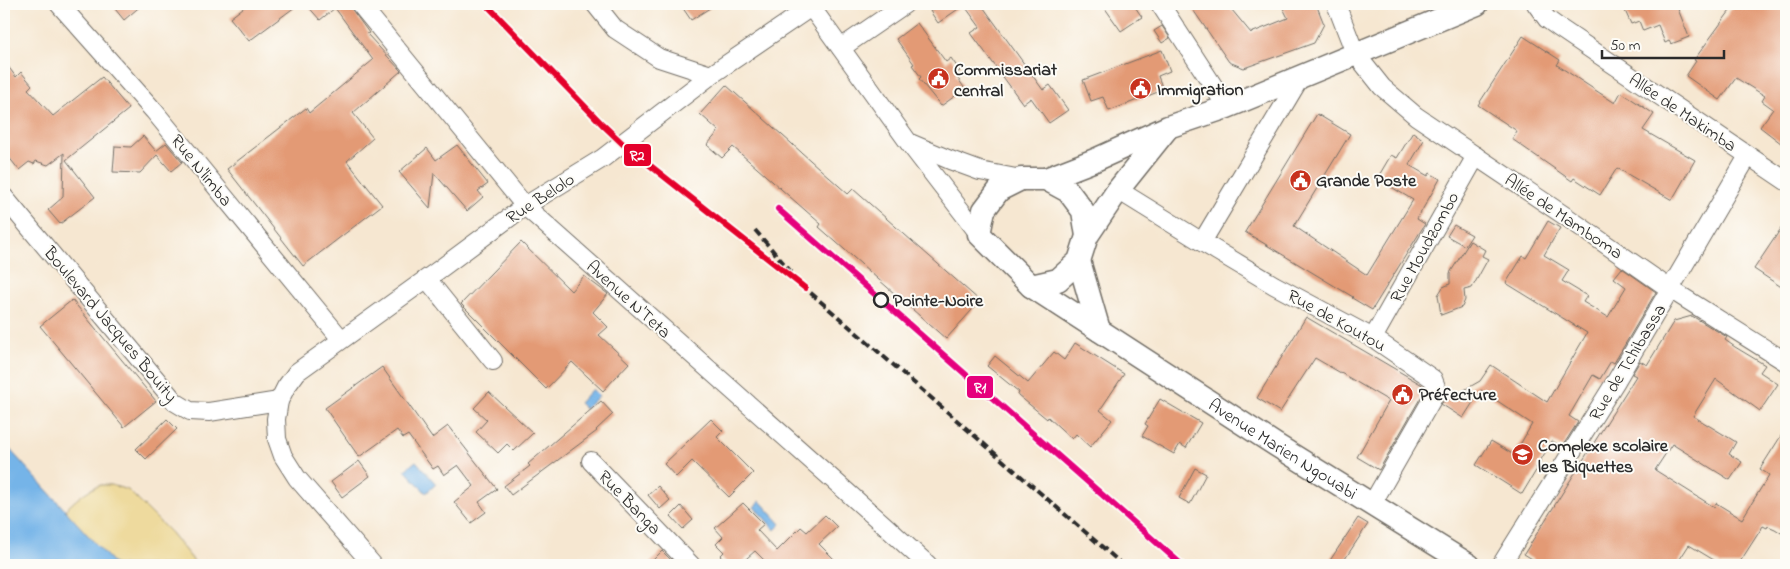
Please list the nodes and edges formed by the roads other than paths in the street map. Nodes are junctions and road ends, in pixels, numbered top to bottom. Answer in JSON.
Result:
{"nodes":[{"id":1,"x":59,"y":4,"type":"edge"},
{"id":2,"x":360,"y":4,"type":"edge"},
{"id":3,"x":595,"y":4,"type":"edge"},
{"id":4,"x":904,"y":4,"type":"edge"},
{"id":5,"x":1160,"y":4,"type":"edge"},
{"id":6,"x":1336,"y":4,"type":"edge"},
{"id":7,"x":1476,"y":4,"type":"edge"},
{"id":8,"x":1536,"y":4,"type":"edge"},
{"id":9,"x":810,"y":5,"type":"edge"},
{"id":10,"x":841,"y":48,"type":"junction"},
{"id":11,"x":1355,"y":53,"type":"junction"},
{"id":12,"x":711,"y":76,"type":"junction"},
{"id":13,"x":1300,"y":78,"type":"junction"},
{"id":14,"x":1227,"y":107,"type":"junction"},
{"id":15,"x":1168,"y":127,"type":"junction"},
{"id":16,"x":909,"y":143,"type":"junction"},
{"id":17,"x":1476,"y":156,"type":"junction"},
{"id":18,"x":1748,"y":156,"type":"junction"},
{"id":19,"x":1021,"y":179,"type":"junction"},
{"id":20,"x":1046,"y":179,"type":"junction"},
{"id":21,"x":1786,"y":181,"type":"edge"},
{"id":22,"x":1118,"y":190,"type":"junction"},
{"id":23,"x":4,"y":197,"type":"edge"},
{"id":24,"x":525,"y":206,"type":"junction"},
{"id":25,"x":979,"y":234,"type":"junction"},
{"id":26,"x":1088,"y":236,"type":"junction"},
{"id":27,"x":1202,"y":242,"type":"junction"},
{"id":28,"x":1079,"y":261,"type":"junction"},
{"id":29,"x":427,"y":279,"type":"junction"},
{"id":30,"x":1031,"y":286,"type":"junction"},
{"id":31,"x":1670,"y":289,"type":"junction"},
{"id":32,"x":1099,"y":330,"type":"junction"},
{"id":33,"x":1373,"y":338,"type":"junction"},
{"id":34,"x":341,"y":340,"type":"junction"},
{"id":35,"x":493,"y":360,"type":"dead end"},
{"id":36,"x":1786,"y":362,"type":"edge"},
{"id":37,"x":279,"y":401,"type":"junction"},
{"id":38,"x":591,"y":460,"type":"dead end"},
{"id":39,"x":1372,"y":504,"type":"junction"},
{"id":40,"x":373,"y":565,"type":"edge"},
{"id":41,"x":691,"y":565,"type":"edge"},
{"id":42,"x":928,"y":565,"type":"edge"},
{"id":43,"x":1469,"y":565,"type":"edge"},
{"id":44,"x":1502,"y":565,"type":"edge"}],
"edges":[{"from":1,"to":34,"type":"street","name":"Rue N'limba"},
{"from":2,"to":24,"type":"street","name":"Avenue N'Teta"},
{"from":3,"to":12,"type":"street"},
{"from":4,"to":10,"type":"street"},
{"from":5,"to":14,"type":"street"},
{"from":6,"to":11,"type":"street","name":"Allée de Mamboma"},
{"from":7,"to":11,"type":"main road"},
{"from":8,"to":18,"type":"street","name":"Allée de Makimba"},
{"from":9,"to":10,"type":"street"},
{"from":9,"to":12,"type":"street","name":"Rue Belolo"},
{"from":10,"to":16,"type":"street"},
{"from":11,"to":13,"type":"main road"},
{"from":11,"to":17,"type":"street","name":"Allée de Mamboma"},
{"from":12,"to":24,"type":"street","name":"Rue Belolo"},
{"from":13,"to":14,"type":"main road"},
{"from":13,"to":27,"type":"street"},
{"from":14,"to":15,"type":"main road"},
{"from":15,"to":20,"type":"main road"},
{"from":15,"to":22,"type":"main road"},
{"from":16,"to":19,"type":"street"},
{"from":16,"to":25,"type":"street"},
{"from":17,"to":31,"type":"street","name":"Allée de Mamboma"},
{"from":17,"to":33,"type":"street","name":"Rue Moudzombo"},
{"from":18,"to":21,"type":"street","name":"Allée de Makimba"},
{"from":18,"to":31,"type":"street","name":"Rue de Tchibassa"},
{"from":19,"to":20,"type":"main road"},
{"from":19,"to":25,"type":"main road"},
{"from":20,"to":26,"type":"main road"},
{"from":22,"to":26,"type":"main road"},
{"from":22,"to":27,"type":"street","name":"Rue de Koutou"},
{"from":23,"to":37,"type":"street","name":"Boulevard Jacques Bouity"},
{"from":24,"to":29,"type":"street","name":"Rue Belolo"},
{"from":24,"to":42,"type":"street","name":"Avenue N'Teta"},
{"from":25,"to":30,"type":"main road"},
{"from":26,"to":28,"type":"main road"},
{"from":27,"to":33,"type":"street","name":"Rue de Koutou"},
{"from":28,"to":30,"type":"main road"},
{"from":28,"to":32,"type":"main road"},
{"from":29,"to":34,"type":"street","name":"Rue Belolo"},
{"from":29,"to":35,"type":"street"},
{"from":30,"to":32,"type":"main road","name":"Avenue Marien Ngouabi"},
{"from":31,"to":36,"type":"street","name":"Allée de Mamboma"},
{"from":31,"to":44,"type":"street","name":"Rue de Tchibassa"},
{"from":32,"to":39,"type":"main road","name":"Avenue Marien Ngouabi"},
{"from":33,"to":39,"type":"street","name":"Rue de Koutou"},
{"from":34,"to":37,"type":"street","name":"Rue Belolo"},
{"from":37,"to":40,"type":"street"},
{"from":38,"to":41,"type":"street","name":"Rue Banga"},
{"from":39,"to":43,"type":"main road","name":"Avenue Marien Ngouabi"}]}
